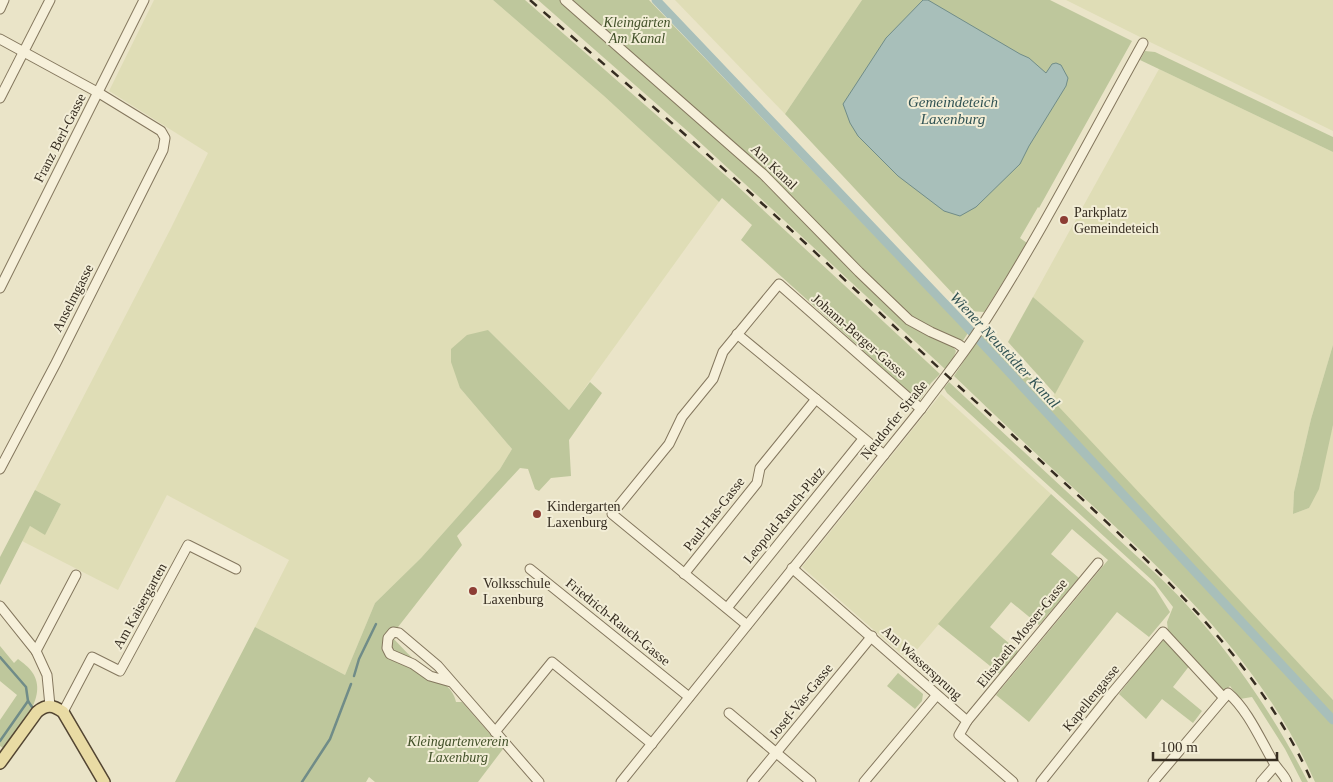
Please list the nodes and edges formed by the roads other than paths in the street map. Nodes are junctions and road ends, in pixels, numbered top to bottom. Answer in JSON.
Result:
{"nodes":[{"id":1,"x":4,"y":0,"type":"edge"},
{"id":2,"x":50,"y":0,"type":"edge"},
{"id":3,"x":144,"y":0,"type":"edge"},
{"id":4,"x":565,"y":0,"type":"edge"},
{"id":5,"x":0,"y":9,"type":"edge"},
{"id":6,"x":0,"y":39,"type":"edge"},
{"id":7,"x":1143,"y":43,"type":"dead end"},
{"id":8,"x":23,"y":52,"type":"junction"},
{"id":9,"x":98,"y":93,"type":"junction"},
{"id":10,"x":0,"y":98,"type":"edge"},
{"id":11,"x":0,"y":288,"type":"edge"},
{"id":12,"x":738,"y":334,"type":"junction"},
{"id":13,"x":965,"y":349,"type":"junction"},
{"id":14,"x":816,"y":399,"type":"junction"},
{"id":15,"x":921,"y":410,"type":"junction"},
{"id":16,"x":863,"y":439,"type":"junction"},
{"id":17,"x":884,"y":455,"type":"junction"},
{"id":18,"x":0,"y":469,"type":"edge"},
{"id":19,"x":1098,"y":563,"type":"dead end"},
{"id":20,"x":792,"y":568,"type":"junction"},
{"id":21,"x":236,"y":569,"type":"dead end"},
{"id":22,"x":530,"y":569,"type":"dead end"},
{"id":23,"x":684,"y":574,"type":"junction"},
{"id":24,"x":76,"y":575,"type":"dead end"},
{"id":25,"x":0,"y":606,"type":"edge"},
{"id":26,"x":727,"y":608,"type":"junction"},
{"id":27,"x":747,"y":625,"type":"junction"},
{"id":28,"x":872,"y":636,"type":"junction"},
{"id":29,"x":36,"y":651,"type":"junction"},
{"id":30,"x":451,"y":682,"type":"junction"},
{"id":31,"x":936,"y":696,"type":"junction"},
{"id":32,"x":689,"y":697,"type":"junction"},
{"id":33,"x":1224,"y":698,"type":"junction"},
{"id":34,"x":50,"y":706,"type":"junction"},
{"id":35,"x":63,"y":712,"type":"junction"},
{"id":36,"x":730,"y":713,"type":"dead end"},
{"id":37,"x":967,"y":722,"type":"junction"},
{"id":38,"x":495,"y":732,"type":"junction"},
{"id":39,"x":652,"y":744,"type":"junction"},
{"id":40,"x":776,"y":754,"type":"junction"},
{"id":41,"x":0,"y":763,"type":"edge"},
{"id":42,"x":1275,"y":766,"type":"junction"},
{"id":43,"x":104,"y":782,"type":"edge"},
{"id":44,"x":539,"y":782,"type":"edge"},
{"id":45,"x":621,"y":782,"type":"edge"},
{"id":46,"x":752,"y":782,"type":"edge"},
{"id":47,"x":811,"y":782,"type":"edge"},
{"id":48,"x":864,"y":782,"type":"edge"},
{"id":49,"x":1013,"y":782,"type":"edge"},
{"id":50,"x":1041,"y":782,"type":"edge"},
{"id":51,"x":1153,"y":782,"type":"edge"},
{"id":52,"x":1262,"y":782,"type":"edge"},
{"id":53,"x":1287,"y":782,"type":"edge"}],
"edges":[{"from":1,"to":5,"type":"street"},
{"from":2,"to":8,"type":"street"},
{"from":3,"to":9,"type":"street","name":"Franz Berl-Gasse"},
{"from":4,"to":13,"type":"street","name":"Am Kanal"},
{"from":6,"to":8,"type":"street"},
{"from":7,"to":13,"type":"street","name":"Neudorfer Straße"},
{"from":8,"to":9,"type":"street"},
{"from":8,"to":10,"type":"street"},
{"from":9,"to":11,"type":"street","name":"Franz Berl-Gasse"},
{"from":9,"to":18,"type":"street","name":"Anselmgasse"},
{"from":12,"to":14,"type":"street"},
{"from":12,"to":15,"type":"street","name":"Johann-Berger-Gasse"},
{"from":12,"to":23,"type":"street"},
{"from":13,"to":15,"type":"street","name":"Neudorfer Straße"},
{"from":14,"to":16,"type":"street"},
{"from":14,"to":23,"type":"street","name":"Paul-Has-Gasse"},
{"from":15,"to":17,"type":"street","name":"Neudorfer Straße"},
{"from":16,"to":17,"type":"street"},
{"from":16,"to":26,"type":"street","name":"Leopold-Rauch-Platz"},
{"from":17,"to":20,"type":"street","name":"Neudorfer Straße"},
{"from":19,"to":37,"type":"street","name":"Elisabeth Mosser-Gasse"},
{"from":20,"to":27,"type":"street","name":"Neudorfer Straße"},
{"from":20,"to":28,"type":"street","name":"Am Wassersprung"},
{"from":21,"to":35,"type":"street","name":"Am Kaisergarten"},
{"from":22,"to":32,"type":"street","name":"Friedrich-Rauch-Gasse"},
{"from":23,"to":26,"type":"street"},
{"from":24,"to":29,"type":"street"},
{"from":25,"to":29,"type":"street"},
{"from":26,"to":27,"type":"street"},
{"from":27,"to":32,"type":"street","name":"Neudorfer Straße"},
{"from":28,"to":31,"type":"street","name":"Am Wassersprung"},
{"from":28,"to":40,"type":"street","name":"Josef-Vas-Gasse"},
{"from":29,"to":34,"type":"street"},
{"from":30,"to":30,"type":"street"},
{"from":30,"to":38,"type":"street"},
{"from":31,"to":37,"type":"street","name":"Am Wassersprung"},
{"from":31,"to":48,"type":"street"},
{"from":32,"to":39,"type":"street","name":"Neudorfer Straße"},
{"from":33,"to":42,"type":"street"},
{"from":33,"to":50,"type":"street","name":"Kapellengasse"},
{"from":33,"to":51,"type":"street"},
{"from":34,"to":35,"type":"main road"},
{"from":34,"to":41,"type":"main road"},
{"from":35,"to":43,"type":"main road"},
{"from":36,"to":40,"type":"street"},
{"from":37,"to":49,"type":"street"},
{"from":38,"to":39,"type":"street"},
{"from":38,"to":44,"type":"street"},
{"from":39,"to":45,"type":"street","name":"Neudorfer Straße"},
{"from":40,"to":46,"type":"street","name":"Josef-Vas-Gasse"},
{"from":40,"to":47,"type":"street"},
{"from":42,"to":52,"type":"street"},
{"from":42,"to":53,"type":"street"}]}
